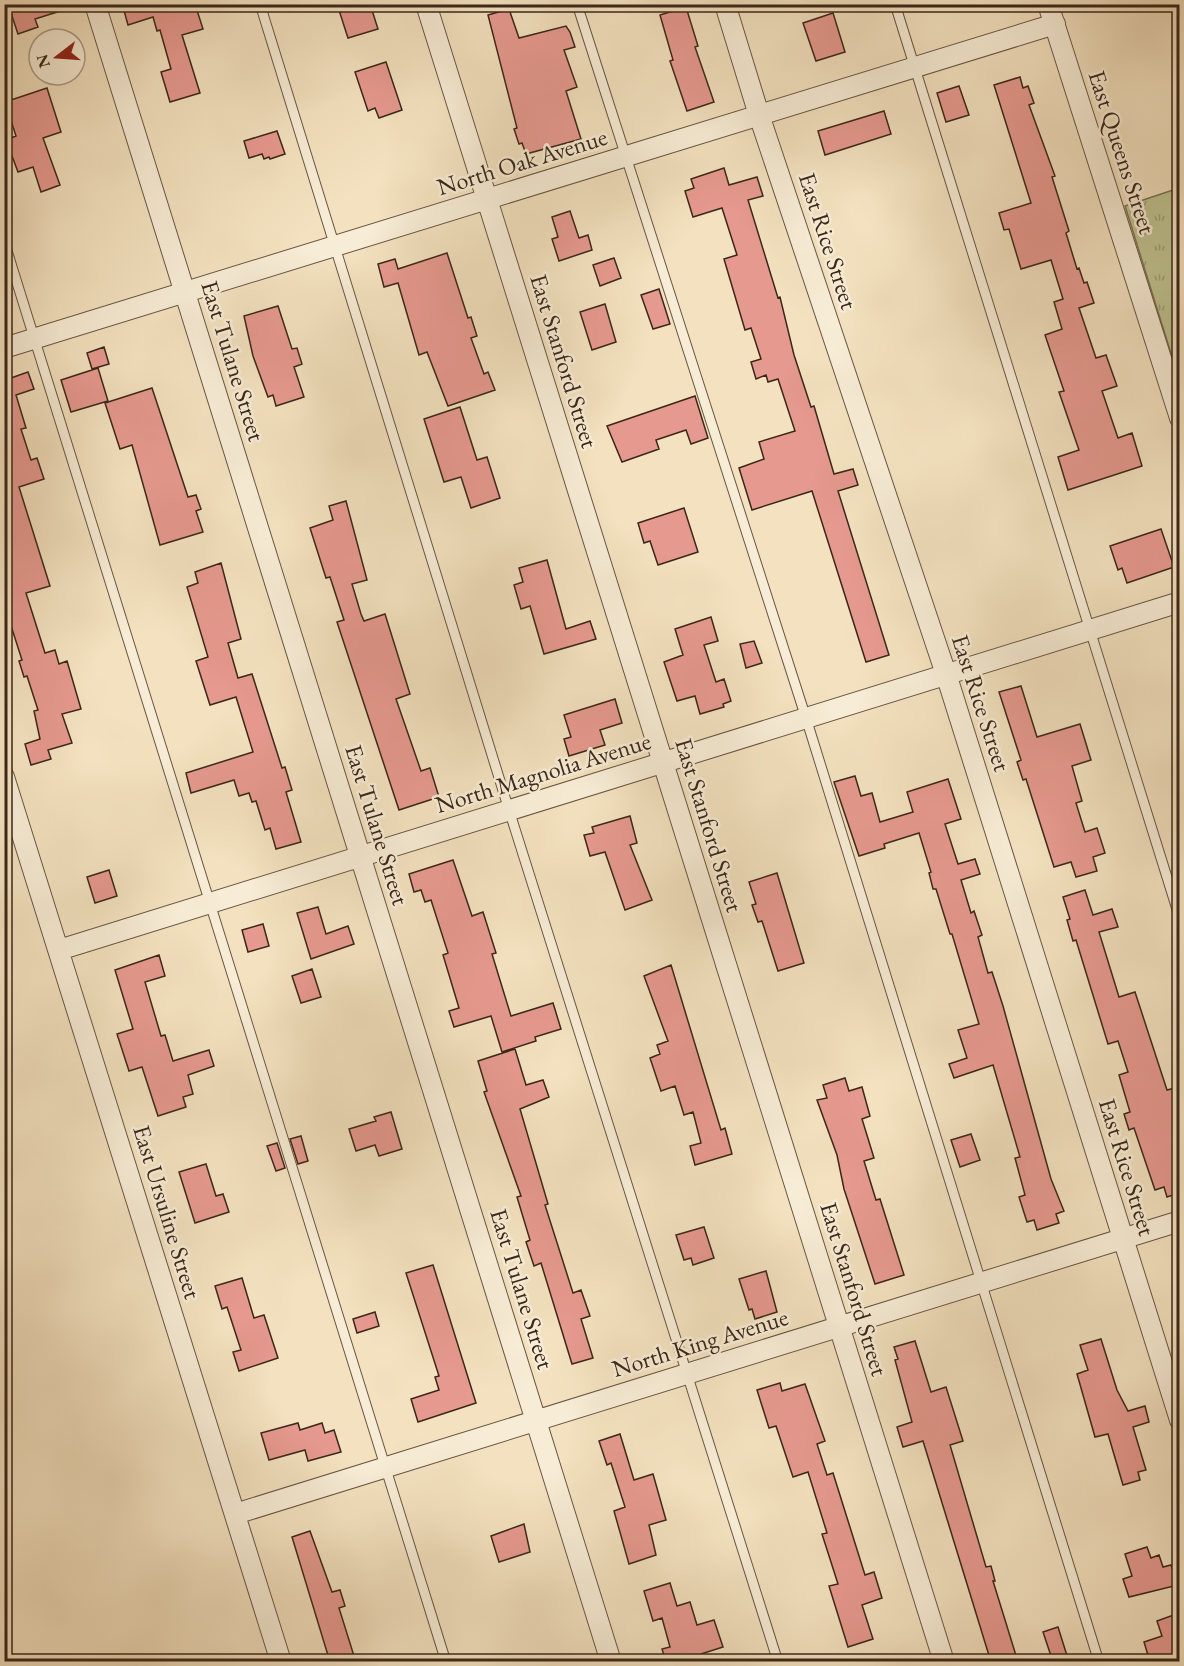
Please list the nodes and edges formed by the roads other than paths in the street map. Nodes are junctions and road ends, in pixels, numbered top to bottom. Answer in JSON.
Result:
{"nodes":[{"id":1,"x":94,"y":4,"type":"edge"},
{"id":2,"x":260,"y":4,"type":"edge"},
{"id":3,"x":426,"y":4,"type":"edge"},
{"id":4,"x":577,"y":4,"type":"edge"},
{"id":5,"x":726,"y":4,"type":"edge"},
{"id":6,"x":895,"y":4,"type":"edge"},
{"id":7,"x":1051,"y":10,"type":"edge"},
{"id":8,"x":914,"y":68,"type":"junction"},
{"id":9,"x":759,"y":115,"type":"junction"},
{"id":10,"x":626,"y":157,"type":"junction"},
{"id":11,"x":487,"y":199,"type":"junction"},
{"id":12,"x":4,"y":242,"type":"edge"},
{"id":13,"x":336,"y":246,"type":"junction"},
{"id":14,"x":184,"y":293,"type":"junction"},
{"id":15,"x":35,"y":339,"type":"junction"},
{"id":16,"x":4,"y":348,"type":"edge"},
{"id":17,"x":1179,"y":418,"type":"edge"},
{"id":18,"x":1179,"y":602,"type":"edge"},
{"id":19,"x":1089,"y":630,"type":"junction"},
{"id":20,"x":946,"y":674,"type":"junction"},
{"id":21,"x":806,"y":718,"type":"junction"},
{"id":22,"x":663,"y":762,"type":"junction"},
{"id":23,"x":4,"y":777,"type":"edge"},
{"id":24,"x":509,"y":810,"type":"junction"},
{"id":25,"x":360,"y":856,"type":"junction"},
{"id":26,"x":210,"y":903,"type":"junction"},
{"id":27,"x":1179,"y":919,"type":"edge"},
{"id":28,"x":59,"y":950,"type":"junction"},
{"id":29,"x":1179,"y":1221,"type":"edge"},
{"id":30,"x":1122,"y":1238,"type":"junction"},
{"id":31,"x":982,"y":1282,"type":"junction"},
{"id":32,"x":839,"y":1326,"type":"junction"},
{"id":33,"x":689,"y":1373,"type":"junction"},
{"id":34,"x":536,"y":1420,"type":"junction"},
{"id":35,"x":1179,"y":1420,"type":"edge"},
{"id":36,"x":387,"y":1467,"type":"junction"},
{"id":37,"x":235,"y":1514,"type":"junction"},
{"id":38,"x":281,"y":1662,"type":"edge"},
{"id":39,"x":446,"y":1662,"type":"edge"},
{"id":40,"x":611,"y":1662,"type":"edge"},
{"id":41,"x":777,"y":1662,"type":"edge"},
{"id":42,"x":944,"y":1662,"type":"edge"},
{"id":43,"x":1099,"y":1662,"type":"edge"}],
"edges":[{"from":1,"to":14,"type":"street","name":"East Tulane Street"},
{"from":2,"to":13,"type":"lane"},
{"from":3,"to":11,"type":"street","name":"East Stanford Street"},
{"from":4,"to":10,"type":"lane"},
{"from":5,"to":9,"type":"street","name":"East Rice Street"},
{"from":6,"to":8,"type":"lane"},
{"from":7,"to":8,"type":"street","name":"North Oak Avenue"},
{"from":7,"to":17,"type":"street","name":"East Queens Street"},
{"from":8,"to":9,"type":"street","name":"North Oak Avenue"},
{"from":8,"to":19,"type":"lane"},
{"from":9,"to":10,"type":"street","name":"North Oak Avenue"},
{"from":9,"to":20,"type":"street","name":"East Rice Street"},
{"from":10,"to":11,"type":"street","name":"North Oak Avenue"},
{"from":10,"to":21,"type":"lane"},
{"from":11,"to":13,"type":"street","name":"North Oak Avenue"},
{"from":11,"to":22,"type":"street","name":"East Stanford Street"},
{"from":12,"to":15,"type":"lane"},
{"from":13,"to":14,"type":"street","name":"North Oak Avenue"},
{"from":13,"to":24,"type":"lane"},
{"from":14,"to":15,"type":"street","name":"North Oak Avenue"},
{"from":14,"to":25,"type":"street","name":"East Tulane Street"},
{"from":15,"to":16,"type":"street","name":"North Oak Avenue"},
{"from":15,"to":26,"type":"lane"},
{"from":18,"to":19,"type":"street","name":"North Magnolia Avenue"},
{"from":19,"to":20,"type":"street","name":"North Magnolia Avenue"},
{"from":19,"to":27,"type":"lane"},
{"from":20,"to":21,"type":"street","name":"North Magnolia Avenue"},
{"from":20,"to":30,"type":"street","name":"East Rice Street"},
{"from":21,"to":22,"type":"street","name":"North Magnolia Avenue"},
{"from":21,"to":31,"type":"lane"},
{"from":22,"to":24,"type":"street","name":"North Magnolia Avenue"},
{"from":22,"to":32,"type":"street","name":"East Stanford Street"},
{"from":23,"to":28,"type":"street","name":"East Ursuline Street"},
{"from":24,"to":25,"type":"street","name":"North Magnolia Avenue"},
{"from":24,"to":33,"type":"lane"},
{"from":25,"to":26,"type":"street","name":"North Magnolia Avenue"},
{"from":25,"to":34,"type":"street","name":"East Tulane Street"},
{"from":26,"to":28,"type":"street","name":"North Magnolia Avenue"},
{"from":26,"to":36,"type":"lane"},
{"from":28,"to":37,"type":"street","name":"East Ursuline Street"},
{"from":29,"to":30,"type":"street","name":"North King Avenue"},
{"from":30,"to":31,"type":"street","name":"North King Avenue"},
{"from":30,"to":35,"type":"street","name":"East Rice Street"},
{"from":31,"to":32,"type":"street","name":"North King Avenue"},
{"from":31,"to":43,"type":"lane"},
{"from":32,"to":33,"type":"street","name":"North King Avenue"},
{"from":32,"to":42,"type":"street","name":"East Stanford Street"},
{"from":33,"to":34,"type":"street","name":"North King Avenue"},
{"from":33,"to":41,"type":"lane"},
{"from":34,"to":36,"type":"street","name":"North King Avenue"},
{"from":34,"to":40,"type":"street","name":"East Tulane Street"},
{"from":36,"to":37,"type":"street","name":"North King Avenue"},
{"from":36,"to":39,"type":"lane"},
{"from":37,"to":38,"type":"street","name":"East Ursuline Street"}]}
